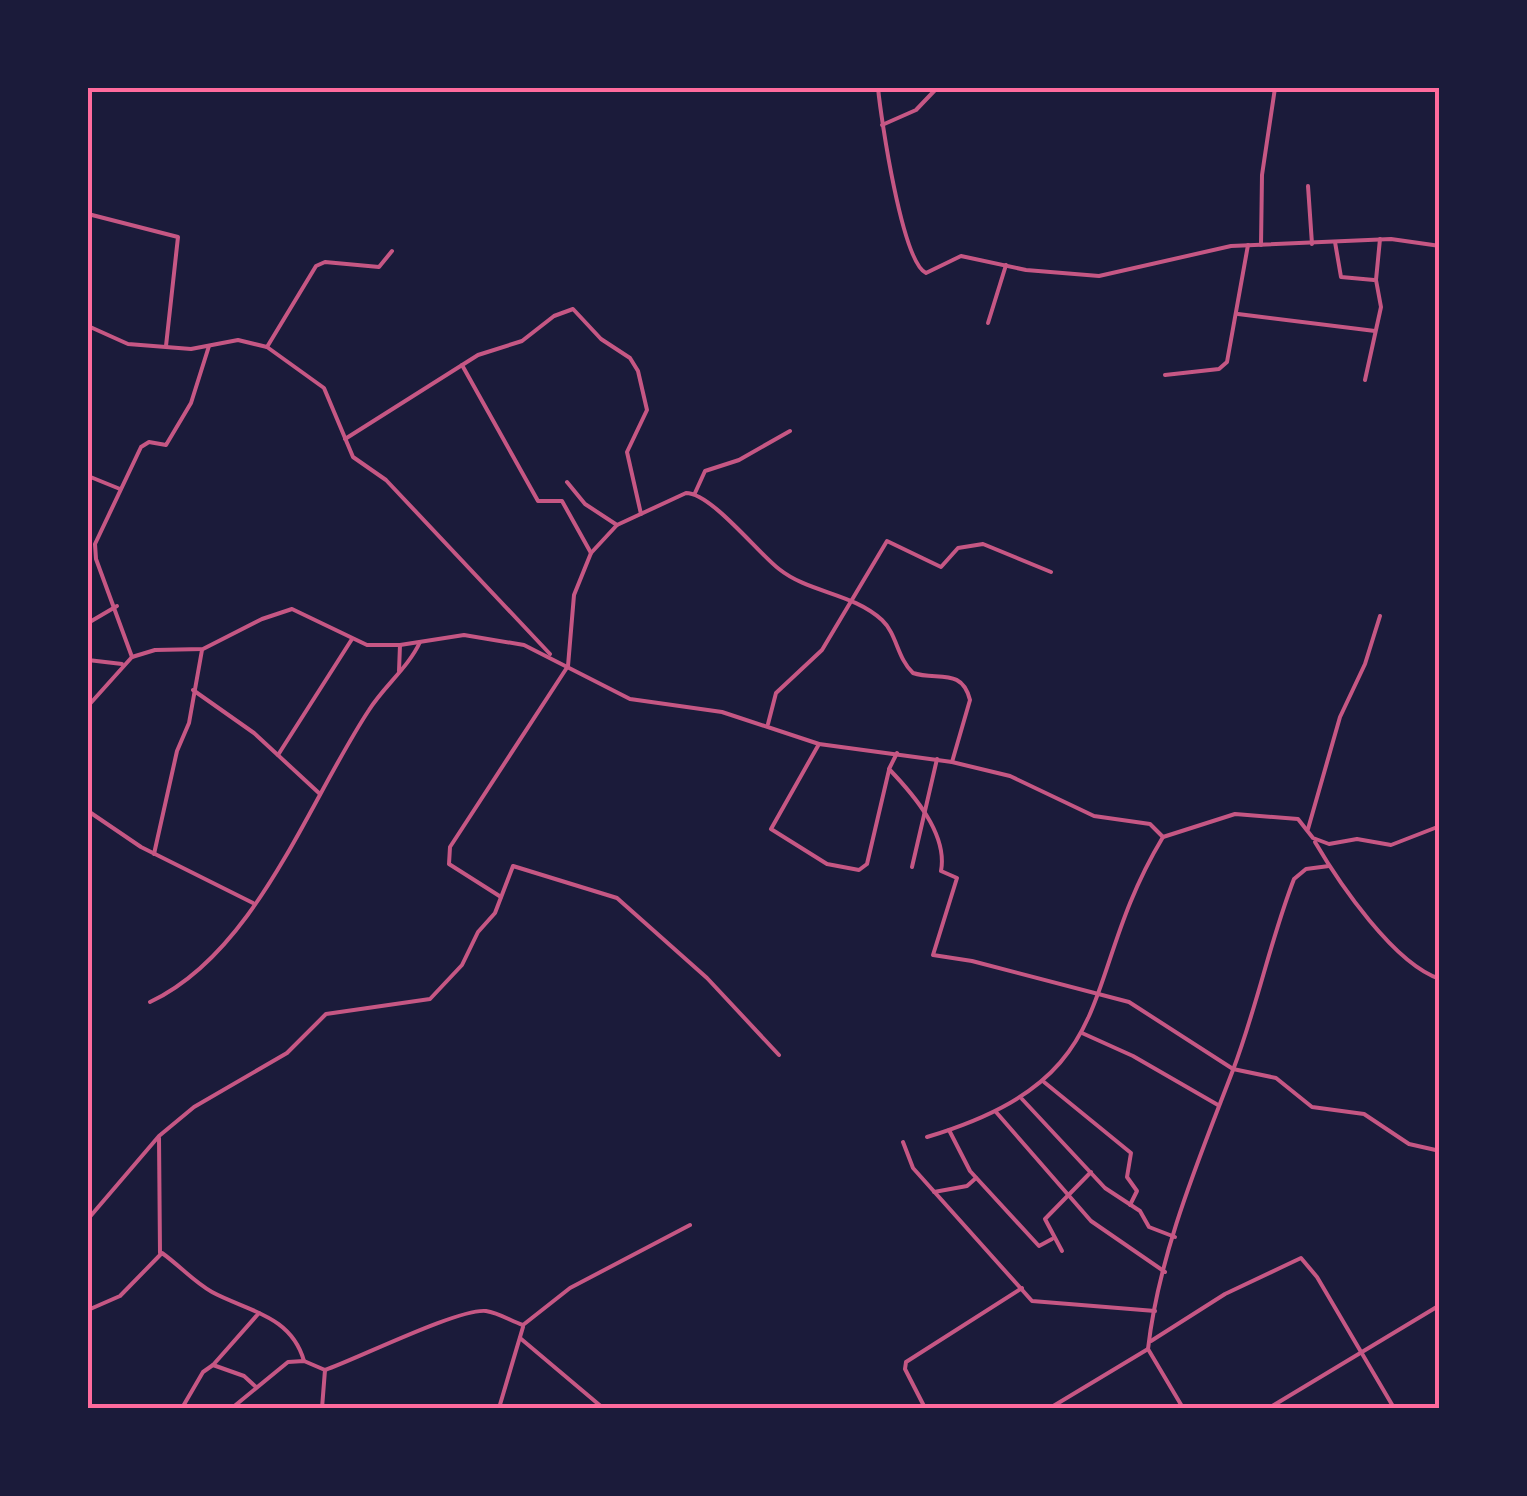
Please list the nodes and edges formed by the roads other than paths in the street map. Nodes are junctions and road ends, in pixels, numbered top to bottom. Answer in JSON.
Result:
{"nodes":[{"id":1,"x":878,"y":88,"type":"edge"},
{"id":2,"x":936,"y":88,"type":"edge"},
{"id":3,"x":1275,"y":88,"type":"edge"},
{"id":4,"x":882,"y":125,"type":"junction"},
{"id":5,"x":1308,"y":186,"type":"dead end"},
{"id":6,"x":92,"y":214,"type":"dead end"},
{"id":7,"x":1380,"y":239,"type":"junction"},
{"id":8,"x":1336,"y":242,"type":"junction"},
{"id":9,"x":1312,"y":244,"type":"junction"},
{"id":10,"x":1262,"y":245,"type":"junction"},
{"id":11,"x":1248,"y":246,"type":"junction"},
{"id":12,"x":1440,"y":246,"type":"edge"},
{"id":13,"x":392,"y":250,"type":"dead end"},
{"id":14,"x":1006,"y":265,"type":"junction"},
{"id":15,"x":1376,"y":280,"type":"junction"},
{"id":16,"x":1238,"y":314,"type":"junction"},
{"id":17,"x":988,"y":323,"type":"dead end"},
{"id":18,"x":88,"y":326,"type":"edge"},
{"id":19,"x":1375,"y":332,"type":"junction"},
{"id":20,"x":166,"y":346,"type":"junction"},
{"id":21,"x":209,"y":346,"type":"junction"},
{"id":22,"x":267,"y":348,"type":"junction"},
{"id":23,"x":462,"y":365,"type":"junction"},
{"id":24,"x":1165,"y":375,"type":"dead end"},
{"id":25,"x":1365,"y":380,"type":"dead end"},
{"id":26,"x":790,"y":431,"type":"dead end"},
{"id":27,"x":344,"y":439,"type":"junction"},
{"id":28,"x":88,"y":476,"type":"edge"},
{"id":29,"x":567,"y":482,"type":"dead end"},
{"id":30,"x":120,"y":489,"type":"junction"},
{"id":31,"x":696,"y":493,"type":"junction"},
{"id":32,"x":641,"y":514,"type":"junction"},
{"id":33,"x":617,"y":525,"type":"junction"},
{"id":34,"x":591,"y":553,"type":"junction"},
{"id":35,"x":1050,"y":572,"type":"dead end"},
{"id":36,"x":850,"y":598,"type":"junction"},
{"id":37,"x":116,"y":606,"type":"junction"},
{"id":38,"x":1380,"y":616,"type":"dead end"},
{"id":39,"x":88,"y":623,"type":"edge"},
{"id":40,"x":352,"y":638,"type":"junction"},
{"id":41,"x":420,"y":642,"type":"junction"},
{"id":42,"x":400,"y":646,"type":"junction"},
{"id":43,"x":203,"y":649,"type":"junction"},
{"id":44,"x":132,"y":657,"type":"junction"},
{"id":45,"x":553,"y":658,"type":"junction"},
{"id":46,"x":88,"y":660,"type":"edge"},
{"id":47,"x":122,"y":664,"type":"junction"},
{"id":48,"x":568,"y":666,"type":"junction"},
{"id":49,"x":399,"y":674,"type":"junction"},
{"id":50,"x":193,"y":690,"type":"junction"},
{"id":51,"x":88,"y":706,"type":"edge"},
{"id":52,"x":768,"y":724,"type":"junction"},
{"id":53,"x":820,"y":744,"type":"junction"},
{"id":54,"x":897,"y":753,"type":"junction"},
{"id":55,"x":278,"y":755,"type":"junction"},
{"id":56,"x":936,"y":759,"type":"junction"},
{"id":57,"x":952,"y":762,"type":"junction"},
{"id":58,"x":889,"y":769,"type":"junction"},
{"id":59,"x":320,"y":794,"type":"junction"},
{"id":60,"x":922,"y":809,"type":"junction"},
{"id":61,"x":88,"y":811,"type":"edge"},
{"id":62,"x":1440,"y":826,"type":"edge"},
{"id":63,"x":1308,"y":828,"type":"junction"},
{"id":64,"x":1163,"y":837,"type":"junction"},
{"id":65,"x":1313,"y":838,"type":"junction"},
{"id":66,"x":154,"y":854,"type":"junction"},
{"id":67,"x":1329,"y":866,"type":"junction"},
{"id":68,"x":912,"y":868,"type":"dead end"},
{"id":69,"x":501,"y":897,"type":"junction"},
{"id":70,"x":253,"y":903,"type":"junction"},
{"id":71,"x":1440,"y":979,"type":"edge"},
{"id":72,"x":1100,"y":994,"type":"junction"},
{"id":73,"x":150,"y":1002,"type":"dead end"},
{"id":74,"x":1082,"y":1033,"type":"junction"},
{"id":75,"x":779,"y":1055,"type":"dead end"},
{"id":76,"x":1234,"y":1069,"type":"junction"},
{"id":77,"x":1044,"y":1082,"type":"junction"},
{"id":78,"x":1022,"y":1098,"type":"junction"},
{"id":79,"x":1218,"y":1106,"type":"junction"},
{"id":80,"x":996,"y":1112,"type":"junction"},
{"id":81,"x":949,"y":1130,"type":"junction"},
{"id":82,"x":158,"y":1136,"type":"junction"},
{"id":83,"x":927,"y":1136,"type":"dead end"},
{"id":84,"x":902,"y":1142,"type":"dead end"},
{"id":85,"x":1440,"y":1151,"type":"edge"},
{"id":86,"x":1090,"y":1172,"type":"junction"},
{"id":87,"x":976,"y":1178,"type":"junction"},
{"id":88,"x":933,"y":1192,"type":"junction"},
{"id":89,"x":1068,"y":1196,"type":"junction"},
{"id":90,"x":1129,"y":1206,"type":"junction"},
{"id":91,"x":88,"y":1219,"type":"edge"},
{"id":92,"x":690,"y":1225,"type":"dead end"},
{"id":93,"x":1175,"y":1237,"type":"junction"},
{"id":94,"x":1052,"y":1239,"type":"junction"},
{"id":95,"x":1062,"y":1252,"type":"dead end"},
{"id":96,"x":160,"y":1253,"type":"junction"},
{"id":97,"x":1164,"y":1272,"type":"junction"},
{"id":98,"x":1022,"y":1288,"type":"junction"},
{"id":99,"x":1440,"y":1304,"type":"edge"},
{"id":100,"x":88,"y":1310,"type":"edge"},
{"id":101,"x":1155,"y":1311,"type":"junction"},
{"id":102,"x":259,"y":1313,"type":"junction"},
{"id":103,"x":523,"y":1325,"type":"junction"},
{"id":104,"x":520,"y":1338,"type":"junction"},
{"id":105,"x":1148,"y":1346,"type":"junction"},
{"id":106,"x":1362,"y":1351,"type":"junction"},
{"id":107,"x":304,"y":1360,"type":"junction"},
{"id":108,"x":212,"y":1365,"type":"junction"},
{"id":109,"x":325,"y":1370,"type":"junction"},
{"id":110,"x":256,"y":1388,"type":"junction"},
{"id":111,"x":182,"y":1408,"type":"edge"},
{"id":112,"x":232,"y":1408,"type":"edge"},
{"id":113,"x":322,"y":1408,"type":"edge"},
{"id":114,"x":499,"y":1408,"type":"edge"},
{"id":115,"x":603,"y":1408,"type":"edge"},
{"id":116,"x":925,"y":1408,"type":"edge"},
{"id":117,"x":1050,"y":1408,"type":"edge"},
{"id":118,"x":1183,"y":1408,"type":"edge"},
{"id":119,"x":1269,"y":1408,"type":"edge"},
{"id":120,"x":1394,"y":1408,"type":"edge"}],
"edges":[{"from":1,"to":4,"type":"street"},
{"from":2,"to":4,"type":"street"},
{"from":3,"to":10,"type":"street"},
{"from":4,"to":14,"type":"street"},
{"from":5,"to":9,"type":"street"},
{"from":6,"to":20,"type":"street"},
{"from":7,"to":8,"type":"street"},
{"from":7,"to":12,"type":"street"},
{"from":7,"to":15,"type":"street"},
{"from":8,"to":9,"type":"street"},
{"from":8,"to":15,"type":"street"},
{"from":9,"to":10,"type":"street"},
{"from":10,"to":11,"type":"street"},
{"from":11,"to":14,"type":"street"},
{"from":11,"to":16,"type":"street"},
{"from":13,"to":22,"type":"street"},
{"from":14,"to":17,"type":"street"},
{"from":15,"to":19,"type":"street"},
{"from":16,"to":19,"type":"street"},
{"from":16,"to":24,"type":"street"},
{"from":18,"to":20,"type":"street"},
{"from":19,"to":25,"type":"street"},
{"from":20,"to":21,"type":"street"},
{"from":21,"to":22,"type":"street"},
{"from":21,"to":30,"type":"street"},
{"from":22,"to":27,"type":"street"},
{"from":23,"to":27,"type":"street"},
{"from":23,"to":32,"type":"street"},
{"from":23,"to":34,"type":"street"},
{"from":26,"to":31,"type":"street"},
{"from":27,"to":45,"type":"street"},
{"from":28,"to":30,"type":"street"},
{"from":29,"to":33,"type":"street"},
{"from":30,"to":37,"type":"street"},
{"from":31,"to":32,"type":"street"},
{"from":31,"to":36,"type":"street"},
{"from":32,"to":33,"type":"street"},
{"from":33,"to":34,"type":"street"},
{"from":34,"to":48,"type":"street"},
{"from":35,"to":36,"type":"street"},
{"from":36,"to":52,"type":"street"},
{"from":36,"to":57,"type":"street"},
{"from":37,"to":39,"type":"street"},
{"from":37,"to":44,"type":"street"},
{"from":38,"to":63,"type":"street"},
{"from":40,"to":42,"type":"street"},
{"from":40,"to":43,"type":"street"},
{"from":40,"to":55,"type":"street"},
{"from":41,"to":42,"type":"street"},
{"from":41,"to":45,"type":"street"},
{"from":41,"to":49,"type":"street"},
{"from":42,"to":49,"type":"street"},
{"from":43,"to":44,"type":"street"},
{"from":43,"to":50,"type":"street"},
{"from":44,"to":47,"type":"street"},
{"from":45,"to":48,"type":"street"},
{"from":46,"to":47,"type":"street"},
{"from":47,"to":51,"type":"street"},
{"from":48,"to":52,"type":"street"},
{"from":48,"to":69,"type":"street"},
{"from":49,"to":59,"type":"street"},
{"from":50,"to":55,"type":"street"},
{"from":50,"to":66,"type":"street"},
{"from":52,"to":53,"type":"street"},
{"from":53,"to":54,"type":"street"},
{"from":53,"to":58,"type":"street"},
{"from":54,"to":56,"type":"street"},
{"from":54,"to":58,"type":"street"},
{"from":55,"to":59,"type":"street"},
{"from":56,"to":57,"type":"street"},
{"from":56,"to":60,"type":"street"},
{"from":57,"to":64,"type":"street"},
{"from":58,"to":60,"type":"street"},
{"from":59,"to":70,"type":"street"},
{"from":60,"to":68,"type":"street"},
{"from":60,"to":72,"type":"street"},
{"from":61,"to":66,"type":"street"},
{"from":62,"to":65,"type":"street"},
{"from":63,"to":64,"type":"street"},
{"from":63,"to":65,"type":"street"},
{"from":64,"to":72,"type":"street"},
{"from":65,"to":67,"type":"street"},
{"from":66,"to":70,"type":"street"},
{"from":67,"to":71,"type":"street"},
{"from":67,"to":76,"type":"street"},
{"from":69,"to":75,"type":"street"},
{"from":69,"to":82,"type":"street"},
{"from":70,"to":73,"type":"street"},
{"from":72,"to":74,"type":"street"},
{"from":72,"to":76,"type":"street"},
{"from":74,"to":77,"type":"street"},
{"from":74,"to":79,"type":"street"},
{"from":76,"to":79,"type":"street"},
{"from":76,"to":85,"type":"street"},
{"from":77,"to":78,"type":"street"},
{"from":77,"to":90,"type":"street"},
{"from":78,"to":80,"type":"street"},
{"from":78,"to":86,"type":"street"},
{"from":79,"to":93,"type":"street"},
{"from":80,"to":81,"type":"street"},
{"from":80,"to":89,"type":"street"},
{"from":81,"to":83,"type":"street"},
{"from":81,"to":87,"type":"street"},
{"from":82,"to":91,"type":"street"},
{"from":82,"to":96,"type":"street"},
{"from":84,"to":88,"type":"street"},
{"from":86,"to":89,"type":"street"},
{"from":86,"to":90,"type":"street"},
{"from":87,"to":88,"type":"street"},
{"from":87,"to":94,"type":"street"},
{"from":88,"to":98,"type":"street"},
{"from":89,"to":94,"type":"street"},
{"from":89,"to":97,"type":"street"},
{"from":90,"to":93,"type":"street"},
{"from":92,"to":103,"type":"street"},
{"from":93,"to":97,"type":"street"},
{"from":94,"to":95,"type":"street"},
{"from":96,"to":100,"type":"street"},
{"from":96,"to":102,"type":"street"},
{"from":97,"to":101,"type":"street"},
{"from":98,"to":101,"type":"street"},
{"from":98,"to":116,"type":"street"},
{"from":99,"to":106,"type":"street"},
{"from":101,"to":105,"type":"street"},
{"from":102,"to":107,"type":"street"},
{"from":102,"to":108,"type":"street"},
{"from":103,"to":104,"type":"street"},
{"from":103,"to":109,"type":"street"},
{"from":104,"to":114,"type":"street"},
{"from":104,"to":115,"type":"street"},
{"from":105,"to":106,"type":"street"},
{"from":105,"to":117,"type":"street"},
{"from":105,"to":118,"type":"street"},
{"from":106,"to":119,"type":"street"},
{"from":106,"to":120,"type":"street"},
{"from":107,"to":109,"type":"street"},
{"from":107,"to":110,"type":"street"},
{"from":108,"to":110,"type":"street"},
{"from":108,"to":111,"type":"street"},
{"from":109,"to":113,"type":"street"},
{"from":110,"to":112,"type":"street"}]}
